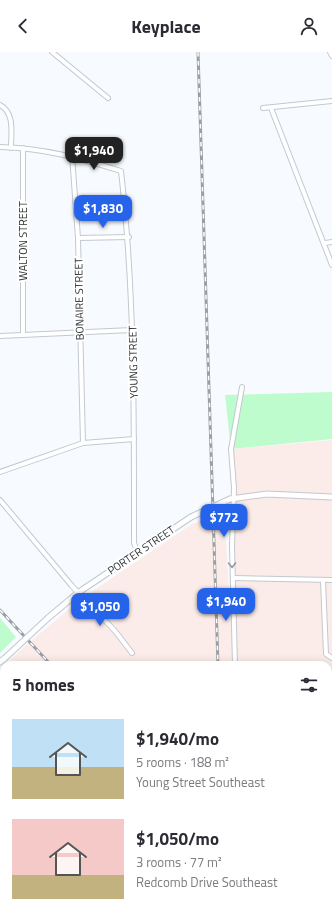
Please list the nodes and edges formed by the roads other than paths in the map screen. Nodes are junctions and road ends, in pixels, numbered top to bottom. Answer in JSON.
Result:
{"nodes":[{"id":1,"x":52,"y":52,"type":"edge"},
{"id":2,"x":330,"y":52,"type":"edge"},
{"id":3,"x":332,"y":56,"type":"edge"},
{"id":4,"x":108,"y":98,"type":"dead end"},
{"id":5,"x":332,"y":101,"type":"edge"},
{"id":6,"x":0,"y":105,"type":"edge"},
{"id":7,"x":263,"y":108,"type":"dead end"},
{"id":8,"x":271,"y":108,"type":"junction"},
{"id":9,"x":0,"y":147,"type":"edge"},
{"id":10,"x":11,"y":148,"type":"junction"},
{"id":11,"x":23,"y":148,"type":"junction"},
{"id":12,"x":72,"y":155,"type":"junction"},
{"id":13,"x":129,"y":237,"type":"junction"},
{"id":14,"x":78,"y":238,"type":"junction"},
{"id":15,"x":332,"y":242,"type":"edge"},
{"id":16,"x":324,"y":243,"type":"junction"},
{"id":17,"x":332,"y":265,"type":"edge"},
{"id":18,"x":132,"y":330,"type":"junction"},
{"id":19,"x":79,"y":332,"type":"junction"},
{"id":20,"x":23,"y":335,"type":"junction"},
{"id":21,"x":0,"y":336,"type":"edge"},
{"id":22,"x":242,"y":387,"type":"dead end"},
{"id":23,"x":134,"y":439,"type":"junction"},
{"id":24,"x":83,"y":443,"type":"junction"},
{"id":25,"x":0,"y":472,"type":"edge"},
{"id":26,"x":332,"y":497,"type":"edge"},
{"id":27,"x":232,"y":499,"type":"junction"},
{"id":28,"x":0,"y":500,"type":"edge"},
{"id":29,"x":138,"y":553,"type":"junction"},
{"id":30,"x":233,"y":578,"type":"junction"},
{"id":31,"x":323,"y":580,"type":"junction"},
{"id":32,"x":332,"y":580,"type":"edge"},
{"id":33,"x":79,"y":592,"type":"junction"},
{"id":34,"x":132,"y":653,"type":"dead end"},
{"id":35,"x":332,"y":658,"type":"edge"},
{"id":36,"x":1,"y":661,"type":"edge"},
{"id":37,"x":235,"y":661,"type":"edge"}],
"edges":[{"from":1,"to":4,"type":"street"},
{"from":2,"to":3,"type":"street"},
{"from":5,"to":8,"type":"street"},
{"from":6,"to":10,"type":"street"},
{"from":7,"to":8,"type":"street"},
{"from":8,"to":16,"type":"street"},
{"from":9,"to":10,"type":"street"},
{"from":10,"to":11,"type":"street"},
{"from":11,"to":12,"type":"street"},
{"from":11,"to":20,"type":"street","name":"WALTON STREET"},
{"from":12,"to":13,"type":"street","name":"YOUNG STREET"},
{"from":12,"to":14,"type":"street","name":"BONAIRE STREET"},
{"from":13,"to":14,"type":"street"},
{"from":13,"to":18,"type":"street","name":"YOUNG STREET"},
{"from":14,"to":19,"type":"street","name":"BONAIRE STREET"},
{"from":15,"to":16,"type":"street"},
{"from":16,"to":17,"type":"street"},
{"from":18,"to":19,"type":"street"},
{"from":18,"to":23,"type":"street","name":"YOUNG STREET"},
{"from":19,"to":20,"type":"street"},
{"from":19,"to":24,"type":"street","name":"BONAIRE STREET"},
{"from":20,"to":21,"type":"street"},
{"from":22,"to":27,"type":"street"},
{"from":23,"to":24,"type":"street"},
{"from":23,"to":29,"type":"street","name":"YOUNG STREET"},
{"from":24,"to":25,"type":"street"},
{"from":26,"to":27,"type":"street","name":"PORTER STREET"},
{"from":27,"to":29,"type":"street","name":"PORTER STREET","bridge":true},
{"from":27,"to":30,"type":"street","one_way":true},
{"from":28,"to":33,"type":"street"},
{"from":29,"to":33,"type":"street","name":"PORTER STREET"},
{"from":30,"to":31,"type":"street"},
{"from":30,"to":37,"type":"street"},
{"from":31,"to":32,"type":"street"},
{"from":31,"to":35,"type":"street"},
{"from":33,"to":34,"type":"street"},
{"from":33,"to":36,"type":"street","name":"PORTER STREET","bridge":true}]}
